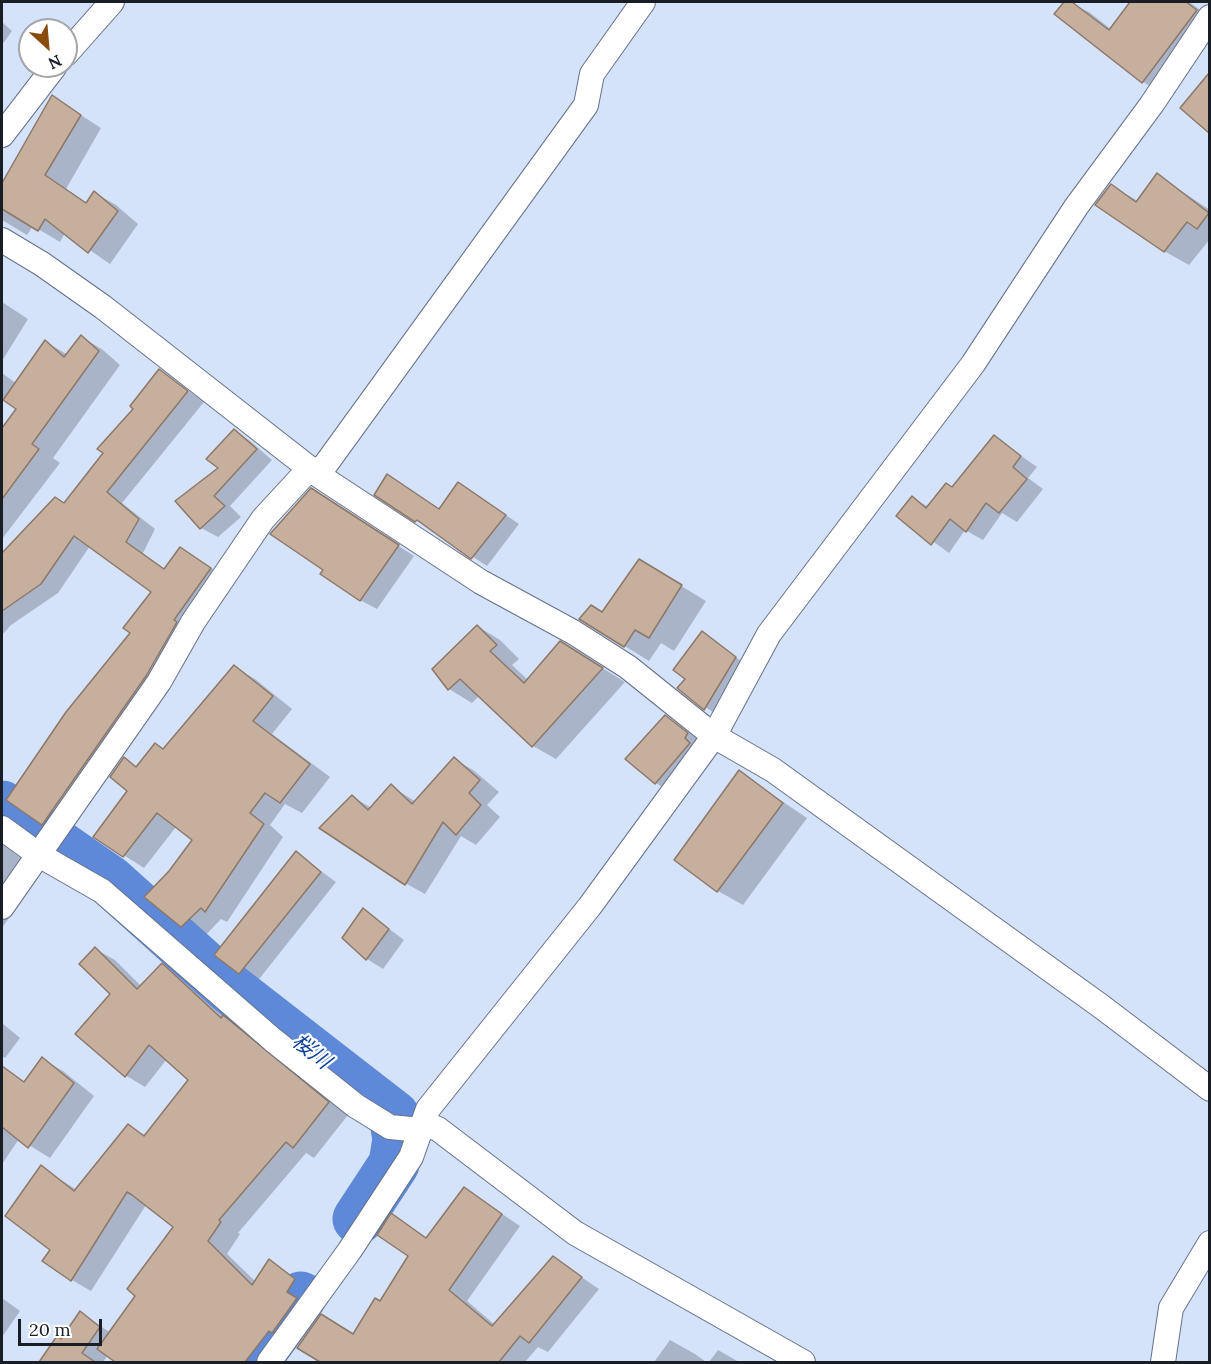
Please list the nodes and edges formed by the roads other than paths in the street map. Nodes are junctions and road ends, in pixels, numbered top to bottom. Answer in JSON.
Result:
{"nodes":[{"id":1,"x":112,"y":2,"type":"edge"},
{"id":2,"x":643,"y":2,"type":"edge"},
{"id":3,"x":1209,"y":17,"type":"edge"},
{"id":4,"x":78,"y":40,"type":"edge"},
{"id":5,"x":46,"y":78,"type":"edge"},
{"id":6,"x":2,"y":135,"type":"edge"},
{"id":7,"x":2,"y":240,"type":"edge"},
{"id":8,"x":314,"y":471,"type":"junction"},
{"id":9,"x":714,"y":736,"type":"junction"},
{"id":10,"x":2,"y":828,"type":"edge"},
{"id":11,"x":46,"y":844,"type":"junction"},
{"id":12,"x":2,"y":907,"type":"edge"},
{"id":13,"x":1209,"y":1089,"type":"edge"},
{"id":14,"x":410,"y":1127,"type":"junction"},
{"id":15,"x":1209,"y":1243,"type":"edge"},
{"id":16,"x":269,"y":1362,"type":"edge"},
{"id":17,"x":803,"y":1362,"type":"edge"},
{"id":18,"x":1163,"y":1362,"type":"edge"}],
"edges":[{"from":1,"to":4,"type":"street"},
{"from":2,"to":8,"type":"street"},
{"from":3,"to":9,"type":"street"},
{"from":5,"to":6,"type":"street"},
{"from":7,"to":8,"type":"street"},
{"from":8,"to":9,"type":"street"},
{"from":8,"to":11,"type":"street"},
{"from":9,"to":13,"type":"street"},
{"from":9,"to":14,"type":"street"},
{"from":10,"to":11,"type":"street"},
{"from":11,"to":12,"type":"street"},
{"from":11,"to":14,"type":"street"},
{"from":14,"to":16,"type":"street"},
{"from":14,"to":17,"type":"street"},
{"from":15,"to":18,"type":"street"}]}
